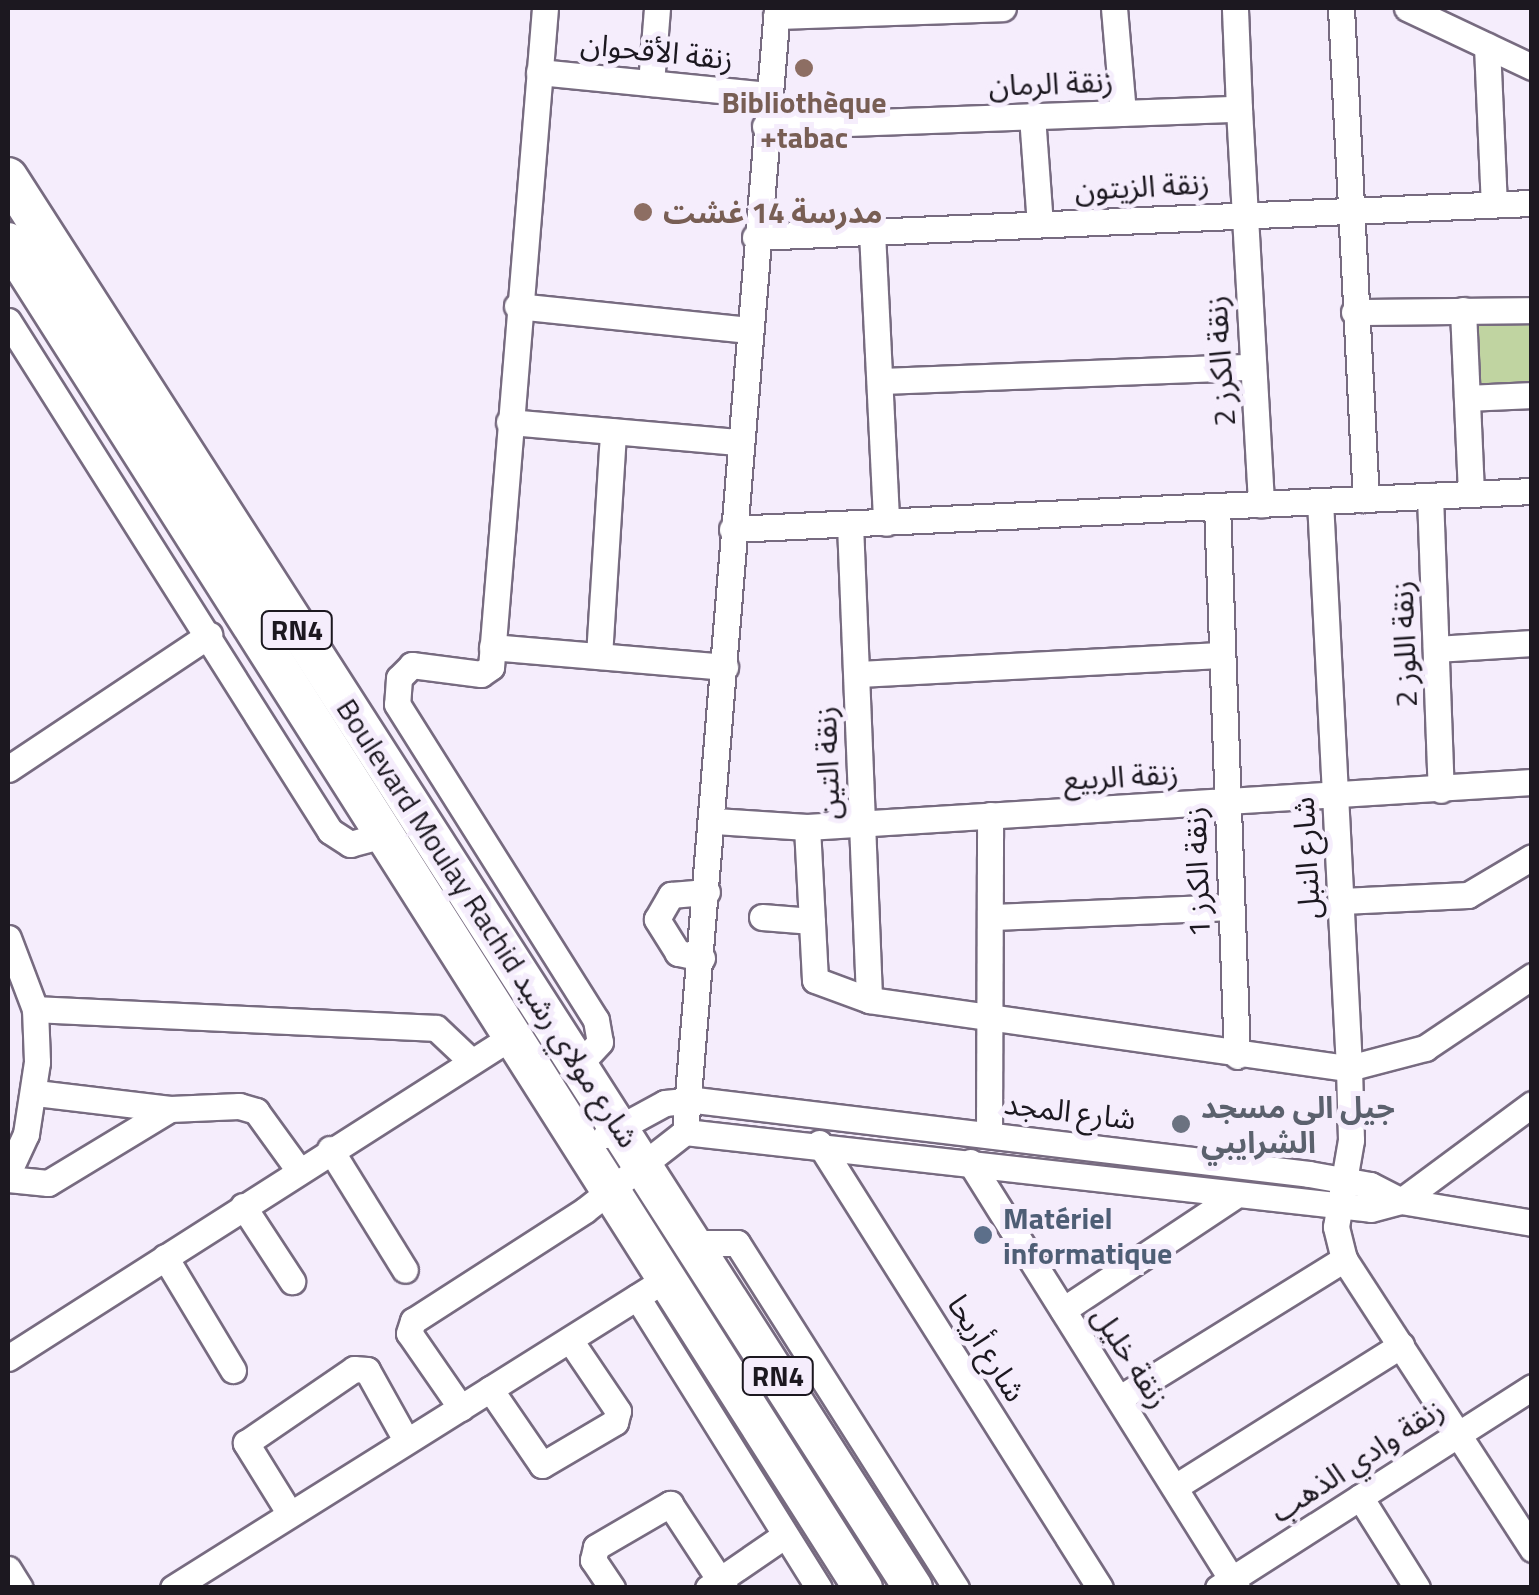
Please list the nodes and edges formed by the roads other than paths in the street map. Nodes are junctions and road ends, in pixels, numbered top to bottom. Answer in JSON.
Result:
{"nodes":[{"id":1,"x":545,"y":8,"type":"edge"},
{"id":2,"x":657,"y":8,"type":"edge"},
{"id":3,"x":1004,"y":8,"type":"edge"},
{"id":4,"x":1114,"y":8,"type":"edge"},
{"id":5,"x":1235,"y":8,"type":"edge"},
{"id":6,"x":1341,"y":8,"type":"edge"},
{"id":7,"x":1406,"y":8,"type":"edge"},
{"id":8,"x":906,"y":9,"type":"edge"},
{"id":9,"x":776,"y":12,"type":"edge"},
{"id":10,"x":1487,"y":46,"type":"junction"},
{"id":11,"x":1532,"y":66,"type":"edge"},
{"id":12,"x":538,"y":72,"type":"junction"},
{"id":13,"x":651,"y":83,"type":"junction"},
{"id":14,"x":768,"y":95,"type":"junction"},
{"id":15,"x":1239,"y":109,"type":"junction"},
{"id":16,"x":1123,"y":113,"type":"junction"},
{"id":17,"x":1032,"y":116,"type":"junction"},
{"id":18,"x":765,"y":126,"type":"junction"},
{"id":19,"x":8,"y":177,"type":"edge"},
{"id":20,"x":1532,"y":203,"type":"edge"},
{"id":21,"x":1494,"y":204,"type":"junction"},
{"id":22,"x":1348,"y":208,"type":"junction"},
{"id":23,"x":1243,"y":214,"type":"junction"},
{"id":24,"x":1040,"y":224,"type":"junction"},
{"id":25,"x":872,"y":232,"type":"junction"},
{"id":26,"x":755,"y":237,"type":"junction"},
{"id":27,"x":8,"y":242,"type":"edge"},
{"id":28,"x":517,"y":306,"type":"junction"},
{"id":29,"x":1463,"y":310,"type":"junction"},
{"id":30,"x":1532,"y":310,"type":"edge"},
{"id":31,"x":1354,"y":312,"type":"junction"},
{"id":32,"x":8,"y":321,"type":"edge"},
{"id":33,"x":749,"y":330,"type":"junction"},
{"id":34,"x":1253,"y":367,"type":"junction"},
{"id":35,"x":881,"y":381,"type":"junction"},
{"id":36,"x":1532,"y":395,"type":"edge"},
{"id":37,"x":1467,"y":398,"type":"junction"},
{"id":38,"x":509,"y":422,"type":"junction"},
{"id":39,"x":612,"y":430,"type":"junction"},
{"id":40,"x":739,"y":442,"type":"junction"},
{"id":41,"x":1532,"y":491,"type":"edge"},
{"id":42,"x":1471,"y":494,"type":"junction"},
{"id":43,"x":1430,"y":496,"type":"junction"},
{"id":44,"x":1366,"y":499,"type":"junction"},
{"id":45,"x":1320,"y":501,"type":"junction"},
{"id":46,"x":1261,"y":504,"type":"junction"},
{"id":47,"x":1217,"y":506,"type":"junction"},
{"id":48,"x":886,"y":523,"type":"junction"},
{"id":49,"x":850,"y":524,"type":"junction"},
{"id":50,"x":732,"y":529,"type":"junction"},
{"id":51,"x":209,"y":635,"type":"junction"},
{"id":52,"x":1532,"y":643,"type":"edge"},
{"id":53,"x":492,"y":647,"type":"junction"},
{"id":54,"x":1436,"y":648,"type":"junction"},
{"id":55,"x":1222,"y":655,"type":"junction"},
{"id":56,"x":599,"y":656,"type":"junction"},
{"id":57,"x":725,"y":667,"type":"junction"},
{"id":58,"x":857,"y":674,"type":"junction"},
{"id":59,"x":8,"y":769,"type":"edge"},
{"id":60,"x":1532,"y":782,"type":"edge"},
{"id":61,"x":1441,"y":790,"type":"junction"},
{"id":62,"x":1335,"y":797,"type":"junction"},
{"id":63,"x":1227,"y":802,"type":"junction"},
{"id":64,"x":990,"y":816,"type":"junction"},
{"id":65,"x":714,"y":821,"type":"junction"},
{"id":66,"x":862,"y":822,"type":"junction"},
{"id":67,"x":807,"y":827,"type":"junction"},
{"id":68,"x":384,"y":835,"type":"junction"},
{"id":69,"x":1532,"y":857,"type":"edge"},
{"id":70,"x":708,"y":892,"type":"junction"},
{"id":71,"x":1342,"y":901,"type":"junction"},
{"id":72,"x":1231,"y":908,"type":"junction"},
{"id":73,"x":762,"y":917,"type":"dead end"},
{"id":74,"x":994,"y":917,"type":"junction"},
{"id":75,"x":812,"y":921,"type":"junction"},
{"id":76,"x":8,"y":938,"type":"edge"},
{"id":77,"x":702,"y":958,"type":"junction"},
{"id":78,"x":1527,"y":988,"type":"edge"},
{"id":79,"x":868,"y":1000,"type":"junction"},
{"id":80,"x":35,"y":1008,"type":"junction"},
{"id":81,"x":993,"y":1021,"type":"junction"},
{"id":82,"x":511,"y":1037,"type":"junction"},
{"id":83,"x":1237,"y":1056,"type":"junction"},
{"id":84,"x":470,"y":1060,"type":"junction"},
{"id":85,"x":578,"y":1066,"type":"junction"},
{"id":86,"x":1349,"y":1068,"type":"junction"},
{"id":87,"x":36,"y":1094,"type":"junction"},
{"id":88,"x":685,"y":1099,"type":"junction"},
{"id":89,"x":1532,"y":1104,"type":"edge"},
{"id":90,"x":170,"y":1109,"type":"junction"},
{"id":91,"x":620,"y":1126,"type":"junction"},
{"id":92,"x":686,"y":1132,"type":"junction"},
{"id":93,"x":989,"y":1134,"type":"junction"},
{"id":94,"x":819,"y":1143,"type":"junction"},
{"id":95,"x":330,"y":1149,"type":"junction"},
{"id":96,"x":583,"y":1150,"type":"junction"},
{"id":97,"x":646,"y":1162,"type":"junction"},
{"id":98,"x":970,"y":1162,"type":"junction"},
{"id":99,"x":298,"y":1169,"type":"junction"},
{"id":100,"x":8,"y":1176,"type":"edge"},
{"id":101,"x":1343,"y":1179,"type":"junction"},
{"id":102,"x":610,"y":1192,"type":"junction"},
{"id":103,"x":1233,"y":1197,"type":"junction"},
{"id":104,"x":1400,"y":1201,"type":"junction"},
{"id":105,"x":243,"y":1206,"type":"junction"},
{"id":106,"x":1338,"y":1209,"type":"junction"},
{"id":107,"x":1532,"y":1223,"type":"edge"},
{"id":108,"x":695,"y":1244,"type":"junction"},
{"id":109,"x":164,"y":1257,"type":"junction"},
{"id":110,"x":1344,"y":1259,"type":"junction"},
{"id":111,"x":405,"y":1270,"type":"dead end"},
{"id":112,"x":292,"y":1281,"type":"dead end"},
{"id":113,"x":651,"y":1289,"type":"junction"},
{"id":114,"x":1063,"y":1310,"type":"junction"},
{"id":115,"x":570,"y":1340,"type":"junction"},
{"id":116,"x":1401,"y":1345,"type":"junction"},
{"id":117,"x":11,"y":1349,"type":"edge"},
{"id":118,"x":232,"y":1370,"type":"dead end"},
{"id":119,"x":1532,"y":1387,"type":"edge"},
{"id":120,"x":490,"y":1390,"type":"junction"},
{"id":121,"x":1120,"y":1398,"type":"junction"},
{"id":122,"x":461,"y":1408,"type":"junction"},
{"id":123,"x":1459,"y":1433,"type":"junction"},
{"id":124,"x":406,"y":1440,"type":"junction"},
{"id":125,"x":1176,"y":1487,"type":"junction"},
{"id":126,"x":1360,"y":1497,"type":"junction"},
{"id":127,"x":290,"y":1514,"type":"junction"},
{"id":128,"x":786,"y":1536,"type":"junction"},
{"id":129,"x":1532,"y":1549,"type":"edge"},
{"id":130,"x":8,"y":1569,"type":"edge"},
{"id":131,"x":718,"y":1585,"type":"edge"},
{"id":132,"x":1229,"y":1585,"type":"edge"},
{"id":133,"x":179,"y":1586,"type":"edge"},
{"id":134,"x":20,"y":1588,"type":"edge"},
{"id":135,"x":612,"y":1588,"type":"edge"},
{"id":136,"x":819,"y":1588,"type":"edge"},
{"id":137,"x":863,"y":1588,"type":"edge"},
{"id":138,"x":913,"y":1588,"type":"edge"},
{"id":139,"x":956,"y":1588,"type":"edge"},
{"id":140,"x":1100,"y":1588,"type":"edge"},
{"id":141,"x":1417,"y":1588,"type":"edge"}],
"edges":[{"from":1,"to":12,"type":"street"},
{"from":2,"to":13,"type":"street"},
{"from":3,"to":8,"type":"street"},
{"from":4,"to":16,"type":"street"},
{"from":5,"to":15,"type":"street"},
{"from":6,"to":22,"type":"street"},
{"from":7,"to":10,"type":"street"},
{"from":8,"to":9,"type":"street"},
{"from":9,"to":14,"type":"street"},
{"from":10,"to":11,"type":"street"},
{"from":10,"to":21,"type":"street"},
{"from":12,"to":13,"type":"street","name":"زنقة الأقحوان"},
{"from":12,"to":28,"type":"street"},
{"from":13,"to":14,"type":"street","name":"زنقة الأقحوان"},
{"from":14,"to":18,"type":"street"},
{"from":15,"to":16,"type":"street","name":"زنقة الرمان"},
{"from":15,"to":23,"type":"street","name":"زنقة الكرز 2"},
{"from":16,"to":17,"type":"street","name":"زنقة الرمان"},
{"from":17,"to":18,"type":"street","name":"زنقة الرمان"},
{"from":17,"to":24,"type":"street"},
{"from":18,"to":26,"type":"street"},
{"from":19,"to":85,"type":"main road","name":"Boulevard Moulay Rachid شارع مولاي رشيد","number":"RN4"},
{"from":20,"to":21,"type":"street","name":"زنقة الزيتون"},
{"from":21,"to":22,"type":"street","name":"زنقة الزيتون"},
{"from":22,"to":23,"type":"street","name":"زنقة الزيتون"},
{"from":22,"to":31,"type":"street"},
{"from":23,"to":24,"type":"street","name":"زنقة الزيتون"},
{"from":23,"to":34,"type":"street","name":"زنقة الكرز 2"},
{"from":24,"to":25,"type":"street","name":"زنقة الزيتون"},
{"from":25,"to":26,"type":"street","name":"زنقة الزيتون"},
{"from":25,"to":35,"type":"street"},
{"from":26,"to":33,"type":"street"},
{"from":27,"to":68,"type":"main road","name":"Boulevard Moulay Rachid شارع مولاي رشيد","number":"RN4"},
{"from":28,"to":33,"type":"street"},
{"from":28,"to":38,"type":"street"},
{"from":29,"to":30,"type":"street"},
{"from":29,"to":31,"type":"street"},
{"from":29,"to":37,"type":"street"},
{"from":31,"to":44,"type":"street"},
{"from":32,"to":51,"type":"street"},
{"from":33,"to":40,"type":"street"},
{"from":34,"to":35,"type":"street"},
{"from":34,"to":46,"type":"street","name":"زنقة الكرز 2"},
{"from":35,"to":48,"type":"street"},
{"from":36,"to":37,"type":"street"},
{"from":37,"to":42,"type":"street"},
{"from":38,"to":39,"type":"street"},
{"from":38,"to":53,"type":"street"},
{"from":39,"to":40,"type":"street"},
{"from":39,"to":56,"type":"street"},
{"from":40,"to":50,"type":"street"},
{"from":41,"to":42,"type":"street"},
{"from":42,"to":43,"type":"street"},
{"from":43,"to":44,"type":"street"},
{"from":43,"to":54,"type":"street","name":"زنقة اللوز 2"},
{"from":44,"to":45,"type":"street"},
{"from":45,"to":46,"type":"street"},
{"from":45,"to":62,"type":"street","name":"شارع النبل"},
{"from":46,"to":47,"type":"street"},
{"from":47,"to":48,"type":"street"},
{"from":47,"to":55,"type":"street","name":"زنقة الكرز 1"},
{"from":48,"to":49,"type":"street"},
{"from":49,"to":50,"type":"street"},
{"from":49,"to":58,"type":"street","name":"زنقة التين"},
{"from":50,"to":57,"type":"street"},
{"from":51,"to":59,"type":"street"},
{"from":51,"to":68,"type":"street"},
{"from":52,"to":54,"type":"street"},
{"from":53,"to":56,"type":"street"},
{"from":53,"to":85,"type":"street"},
{"from":54,"to":61,"type":"street","name":"زنقة اللوز 2"},
{"from":55,"to":58,"type":"street"},
{"from":55,"to":63,"type":"street","name":"زنقة الكرز 1"},
{"from":56,"to":57,"type":"street"},
{"from":57,"to":65,"type":"street"},
{"from":58,"to":66,"type":"street","name":"زنقة التين"},
{"from":60,"to":61,"type":"street","name":"زنقة الربيع"},
{"from":61,"to":62,"type":"street","name":"زنقة الربيع"},
{"from":62,"to":63,"type":"street","name":"زنقة الربيع"},
{"from":62,"to":71,"type":"street","name":"شارع النبل"},
{"from":63,"to":64,"type":"street","name":"زنقة الربيع"},
{"from":63,"to":72,"type":"street","name":"زنقة الكرز 1"},
{"from":64,"to":66,"type":"street","name":"زنقة الربيع"},
{"from":64,"to":74,"type":"street"},
{"from":65,"to":67,"type":"street","name":"زنقة الربيع"},
{"from":65,"to":70,"type":"street"},
{"from":66,"to":67,"type":"street","name":"زنقة الربيع"},
{"from":66,"to":79,"type":"street","name":"زنقة التين"},
{"from":67,"to":75,"type":"street"},
{"from":68,"to":82,"type":"main road","name":"Boulevard Moulay Rachid شارع مولاي رشيد","number":"RN4"},
{"from":69,"to":71,"type":"street"},
{"from":70,"to":77,"type":"street"},
{"from":70,"to":77,"type":"street"},
{"from":71,"to":86,"type":"street","name":"شارع النبل"},
{"from":72,"to":74,"type":"street"},
{"from":72,"to":83,"type":"street","name":"زنقة الكرز 1"},
{"from":73,"to":75,"type":"street"},
{"from":74,"to":81,"type":"street"},
{"from":75,"to":79,"type":"street"},
{"from":76,"to":80,"type":"street"},
{"from":77,"to":88,"type":"street"},
{"from":78,"to":86,"type":"street"},
{"from":79,"to":81,"type":"street"},
{"from":80,"to":84,"type":"street"},
{"from":80,"to":87,"type":"street"},
{"from":81,"to":83,"type":"street"},
{"from":81,"to":93,"type":"street"},
{"from":82,"to":84,"type":"street"},
{"from":82,"to":96,"type":"main road","name":"Boulevard Moulay Rachid شارع مولاي رشيد","number":"RN4"},
{"from":83,"to":86,"type":"street"},
{"from":84,"to":95,"type":"street"},
{"from":85,"to":91,"type":"main road","name":"Boulevard Moulay Rachid شارع مولاي رشيد","number":"RN4"},
{"from":86,"to":101,"type":"street","name":"شارع النبل"},
{"from":87,"to":90,"type":"street"},
{"from":87,"to":100,"type":"street"},
{"from":88,"to":91,"type":"street","name":"شارع المجد"},
{"from":88,"to":92,"type":"street"},
{"from":88,"to":93,"type":"street","name":"شارع المجد"},
{"from":89,"to":104,"type":"street"},
{"from":90,"to":99,"type":"street"},
{"from":90,"to":100,"type":"street"},
{"from":91,"to":96,"type":"street","name":"شارع المجد"},
{"from":91,"to":97,"type":"main road","name":"Boulevard Moulay Rachid شارع مولاي رشيد","number":"RN4"},
{"from":92,"to":94,"type":"street","name":"شارع المجد"},
{"from":92,"to":97,"type":"street"},
{"from":93,"to":101,"type":"street","name":"شارع المجد"},
{"from":94,"to":98,"type":"street","name":"شارع المجد"},
{"from":94,"to":140,"type":"street","name":"شارع أريحا"},
{"from":95,"to":99,"type":"street"},
{"from":95,"to":111,"type":"street"},
{"from":96,"to":102,"type":"main road","name":"Boulevard Moulay Rachid شارع مولاي رشيد","number":"RN4"},
{"from":97,"to":102,"type":"street"},
{"from":97,"to":108,"type":"main road","number":"RN4"},
{"from":98,"to":103,"type":"street","name":"شارع المجد"},
{"from":98,"to":114,"type":"street","name":"زنقة خليل"},
{"from":99,"to":105,"type":"street"},
{"from":101,"to":104,"type":"street","name":"شارع المجد"},
{"from":101,"to":106,"type":"street","name":"شارع النبل"},
{"from":102,"to":113,"type":"main road","number":"RN4"},
{"from":102,"to":122,"type":"street"},
{"from":103,"to":106,"type":"street","name":"شارع المجد"},
{"from":103,"to":114,"type":"street"},
{"from":104,"to":106,"type":"street","name":"شارع المجد"},
{"from":104,"to":107,"type":"street"},
{"from":105,"to":109,"type":"street"},
{"from":105,"to":112,"type":"street"},
{"from":106,"to":110,"type":"street","name":"شارع النبل"},
{"from":108,"to":138,"type":"main road","number":"RN4"},
{"from":108,"to":139,"type":"street"},
{"from":109,"to":117,"type":"street"},
{"from":109,"to":118,"type":"street"},
{"from":110,"to":116,"type":"street"},
{"from":110,"to":121,"type":"street"},
{"from":113,"to":115,"type":"street"},
{"from":113,"to":128,"type":"street"},
{"from":113,"to":137,"type":"main road","number":"RN4"},
{"from":114,"to":121,"type":"street","name":"زنقة خليل"},
{"from":115,"to":120,"type":"street"},
{"from":115,"to":120,"type":"street"},
{"from":116,"to":123,"type":"street"},
{"from":116,"to":125,"type":"street"},
{"from":119,"to":123,"type":"street","name":"زنقة وادي الذهب"},
{"from":120,"to":122,"type":"street"},
{"from":121,"to":125,"type":"street","name":"زنقة خليل"},
{"from":122,"to":124,"type":"street"},
{"from":123,"to":126,"type":"street","name":"زنقة وادي الذهب"},
{"from":123,"to":129,"type":"street"},
{"from":124,"to":127,"type":"street"},
{"from":124,"to":127,"type":"street"},
{"from":125,"to":132,"type":"street","name":"زنقة خليل"},
{"from":126,"to":132,"type":"street","name":"زنقة وادي الذهب"},
{"from":126,"to":141,"type":"street"},
{"from":127,"to":133,"type":"street"},
{"from":128,"to":131,"type":"street"},
{"from":128,"to":136,"type":"street"},
{"from":130,"to":134,"type":"street"},
{"from":131,"to":135,"type":"street"}]}
